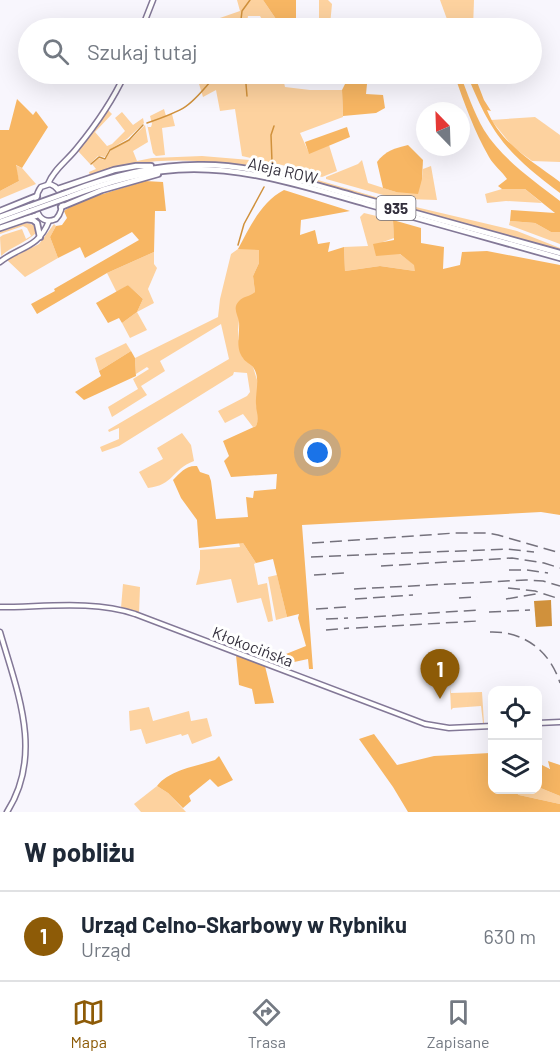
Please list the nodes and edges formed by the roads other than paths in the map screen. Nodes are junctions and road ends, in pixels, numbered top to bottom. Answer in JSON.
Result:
{"nodes":[{"id":1,"x":153,"y":0,"type":"edge"},
{"id":2,"x":146,"y":18,"type":"edge"},
{"id":3,"x":120,"y":84,"type":"edge"},
{"id":4,"x":165,"y":169,"type":"junction"},
{"id":5,"x":53,"y":186,"type":"junction"},
{"id":6,"x":37,"y":196,"type":"junction"},
{"id":7,"x":61,"y":207,"type":"junction"},
{"id":8,"x":30,"y":209,"type":"junction"},
{"id":9,"x":0,"y":212,"type":"edge"},
{"id":10,"x":38,"y":215,"type":"junction"},
{"id":11,"x":0,"y":218,"type":"edge"},
{"id":12,"x":24,"y":219,"type":"junction"},
{"id":13,"x":47,"y":221,"type":"junction"},
{"id":14,"x":0,"y":222,"type":"edge"},
{"id":15,"x":0,"y":228,"type":"edge"},
{"id":16,"x":41,"y":235,"type":"junction"},
{"id":17,"x":560,"y":253,"type":"edge"},
{"id":18,"x":560,"y":258,"type":"edge"},
{"id":19,"x":0,"y":262,"type":"edge"},
{"id":20,"x":0,"y":608,"type":"edge"},
{"id":21,"x":0,"y":632,"type":"edge"},
{"id":22,"x":560,"y":722,"type":"edge"},
{"id":23,"x":542,"y":723,"type":"edge"},
{"id":24,"x":488,"y":726,"type":"edge"},
{"id":25,"x":7,"y":812,"type":"edge"}],
"edges":[{"from":1,"to":2,"type":"street"},
{"from":3,"to":5,"type":"street"},
{"from":4,"to":5,"type":"main road"},
{"from":4,"to":7,"type":"main road"},
{"from":4,"to":8,"type":"main road","name":"Aleja ROW","number":"935","bridge":true},
{"from":4,"to":17,"type":"main road","name":"Aleja ROW","number":"935"},
{"from":4,"to":18,"type":"main road","name":"Aleja ROW","number":"935"},
{"from":5,"to":6,"type":"street"},
{"from":5,"to":7,"type":"street"},
{"from":6,"to":9,"type":"main road"},
{"from":6,"to":10,"type":"street"},
{"from":7,"to":13,"type":"street"},
{"from":8,"to":11,"type":"main road","name":"Aleja ROW","number":"935"},
{"from":8,"to":14,"type":"main road","name":"Aleja ROW","number":"935"},
{"from":10,"to":12,"type":"main road"},
{"from":10,"to":13,"type":"street"},
{"from":12,"to":15,"type":"main road"},
{"from":12,"to":16,"type":"main road"},
{"from":13,"to":16,"type":"street"},
{"from":16,"to":19,"type":"street"},
{"from":20,"to":24,"type":"street","name":"Kłokocińska"},
{"from":21,"to":25,"type":"street"},
{"from":22,"to":23,"type":"street"}]}
